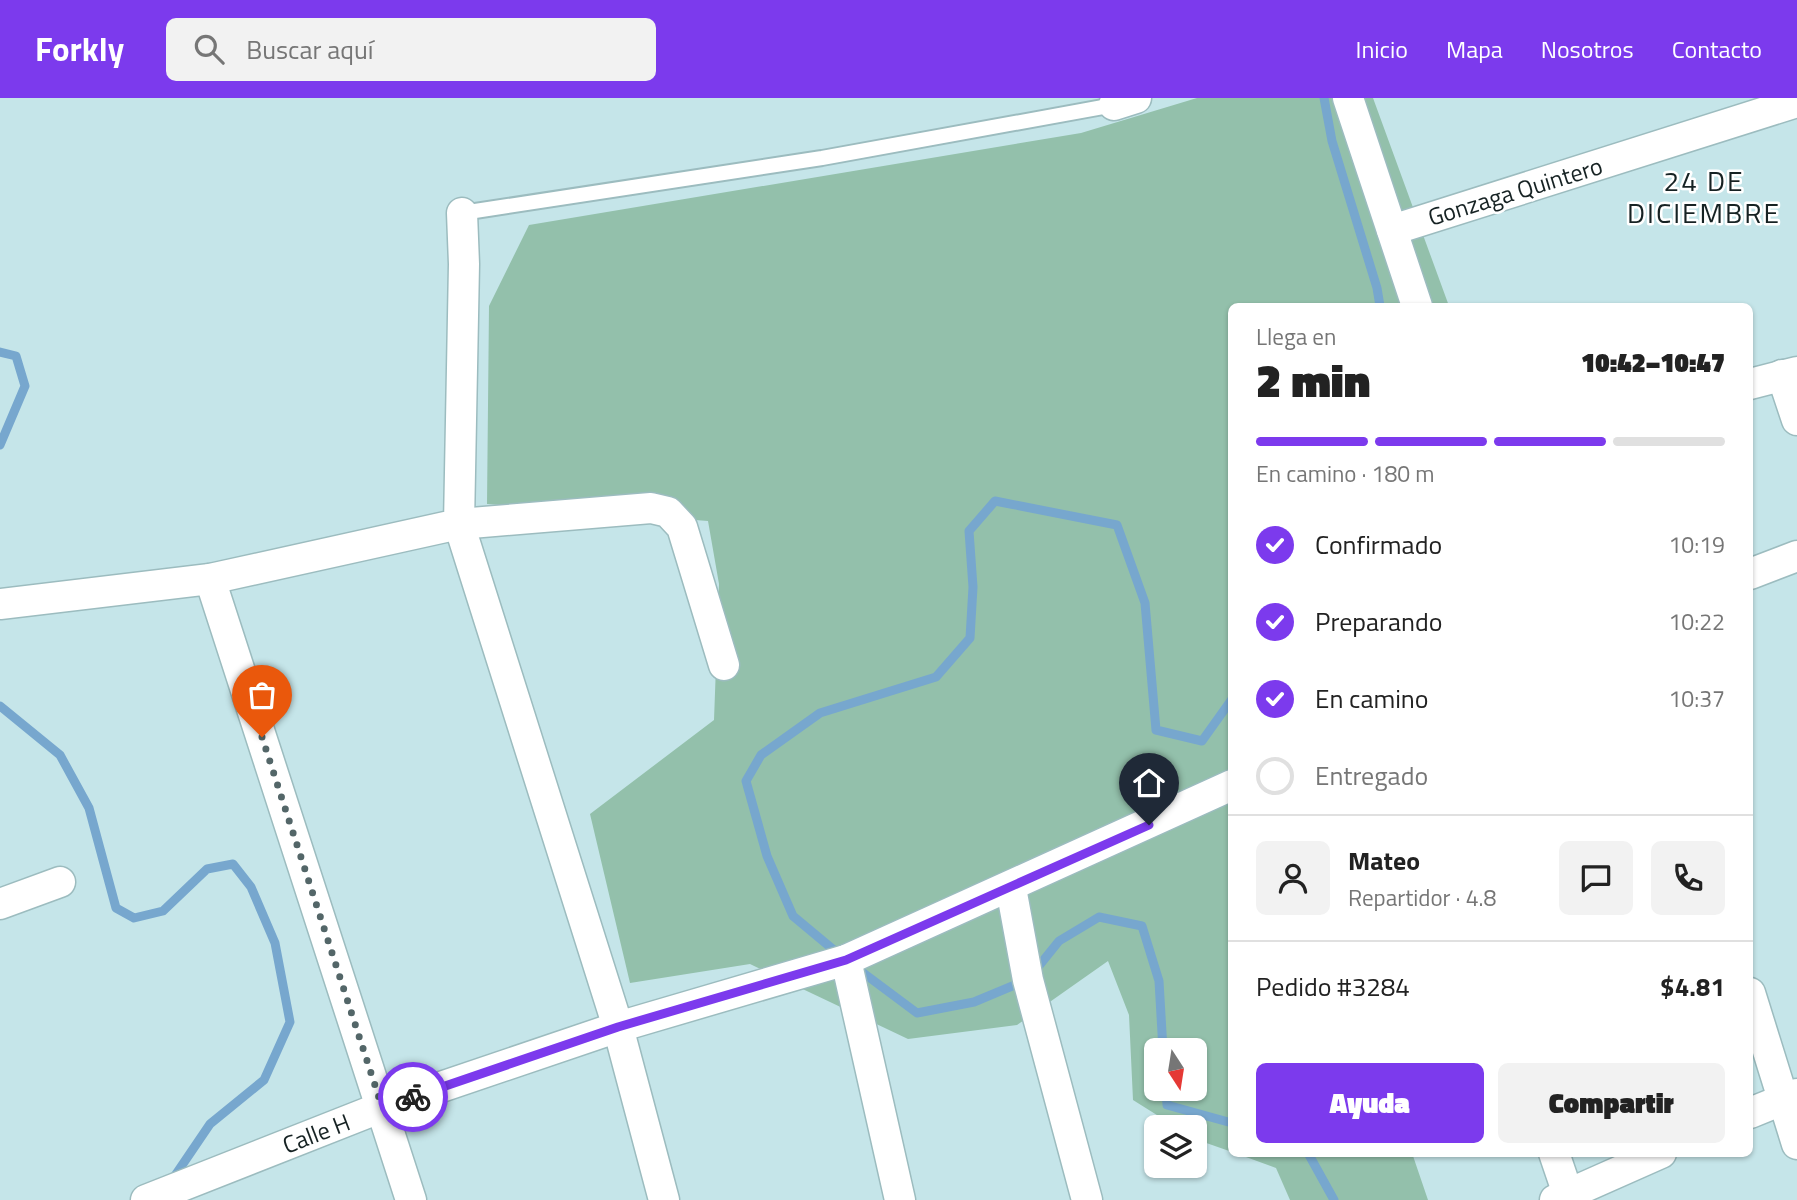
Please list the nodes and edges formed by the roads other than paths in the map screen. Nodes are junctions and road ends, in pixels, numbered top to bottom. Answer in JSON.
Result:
{"nodes":[{"id":1,"x":1348,"y":98,"type":"edge"},
{"id":2,"x":1125,"y":102,"type":"edge"},
{"id":3,"x":1797,"y":102,"type":"edge"},
{"id":4,"x":462,"y":214,"type":"joint"},
{"id":5,"x":1392,"y":230,"type":"junction"},
{"id":6,"x":1416,"y":303,"type":"edge"},
{"id":7,"x":1790,"y":373,"type":"edge"},
{"id":8,"x":1753,"y":383,"type":"edge"},
{"id":9,"x":1797,"y":420,"type":"edge"},
{"id":10,"x":459,"y":524,"type":"junction"},
{"id":11,"x":1797,"y":555,"type":"edge"},
{"id":12,"x":1753,"y":572,"type":"edge"},
{"id":13,"x":210,"y":579,"type":"junction"},
{"id":14,"x":0,"y":604,"type":"edge"},
{"id":15,"x":724,"y":666,"type":"dead end"},
{"id":16,"x":1228,"y":787,"type":"edge"},
{"id":17,"x":60,"y":882,"type":"dead end"},
{"id":18,"x":1011,"y":887,"type":"junction"},
{"id":19,"x":0,"y":904,"type":"edge"},
{"id":20,"x":846,"y":960,"type":"junction"},
{"id":21,"x":1753,"y":1001,"type":"edge"},
{"id":22,"x":618,"y":1027,"type":"junction"},
{"id":23,"x":1789,"y":1097,"type":"edge"},
{"id":24,"x":382,"y":1107,"type":"junction"},
{"id":25,"x":1753,"y":1112,"type":"edge"},
{"id":26,"x":1797,"y":1144,"type":"edge"},
{"id":27,"x":1556,"y":1157,"type":"edge"},
{"id":28,"x":1652,"y":1157,"type":"edge"},
{"id":29,"x":1564,"y":1198,"type":"edge"},
{"id":30,"x":146,"y":1200,"type":"edge"},
{"id":31,"x":411,"y":1200,"type":"edge"},
{"id":32,"x":664,"y":1200,"type":"edge"},
{"id":33,"x":900,"y":1200,"type":"edge"},
{"id":34,"x":1087,"y":1200,"type":"edge"}],
"edges":[{"from":1,"to":5,"type":"street"},
{"from":2,"to":4,"type":"lane"},
{"from":3,"to":5,"type":"street","name":"Gonzaga Quintero"},
{"from":4,"to":10,"type":"street"},
{"from":5,"to":6,"type":"street"},
{"from":7,"to":8,"type":"street"},
{"from":7,"to":9,"type":"street"},
{"from":10,"to":13,"type":"street"},
{"from":10,"to":15,"type":"street"},
{"from":10,"to":22,"type":"street"},
{"from":11,"to":12,"type":"street"},
{"from":13,"to":14,"type":"street"},
{"from":13,"to":24,"type":"street"},
{"from":16,"to":18,"type":"street","name":"Calle H"},
{"from":17,"to":19,"type":"street"},
{"from":18,"to":20,"type":"street","name":"Calle H"},
{"from":18,"to":34,"type":"street"},
{"from":20,"to":22,"type":"street","name":"Calle H"},
{"from":20,"to":33,"type":"street"},
{"from":21,"to":23,"type":"street"},
{"from":22,"to":24,"type":"street","name":"Calle H"},
{"from":22,"to":32,"type":"street"},
{"from":23,"to":25,"type":"street"},
{"from":23,"to":26,"type":"street"},
{"from":24,"to":30,"type":"street","name":"Calle H"},
{"from":24,"to":31,"type":"street"},
{"from":27,"to":29,"type":"street"},
{"from":28,"to":29,"type":"street"}]}
